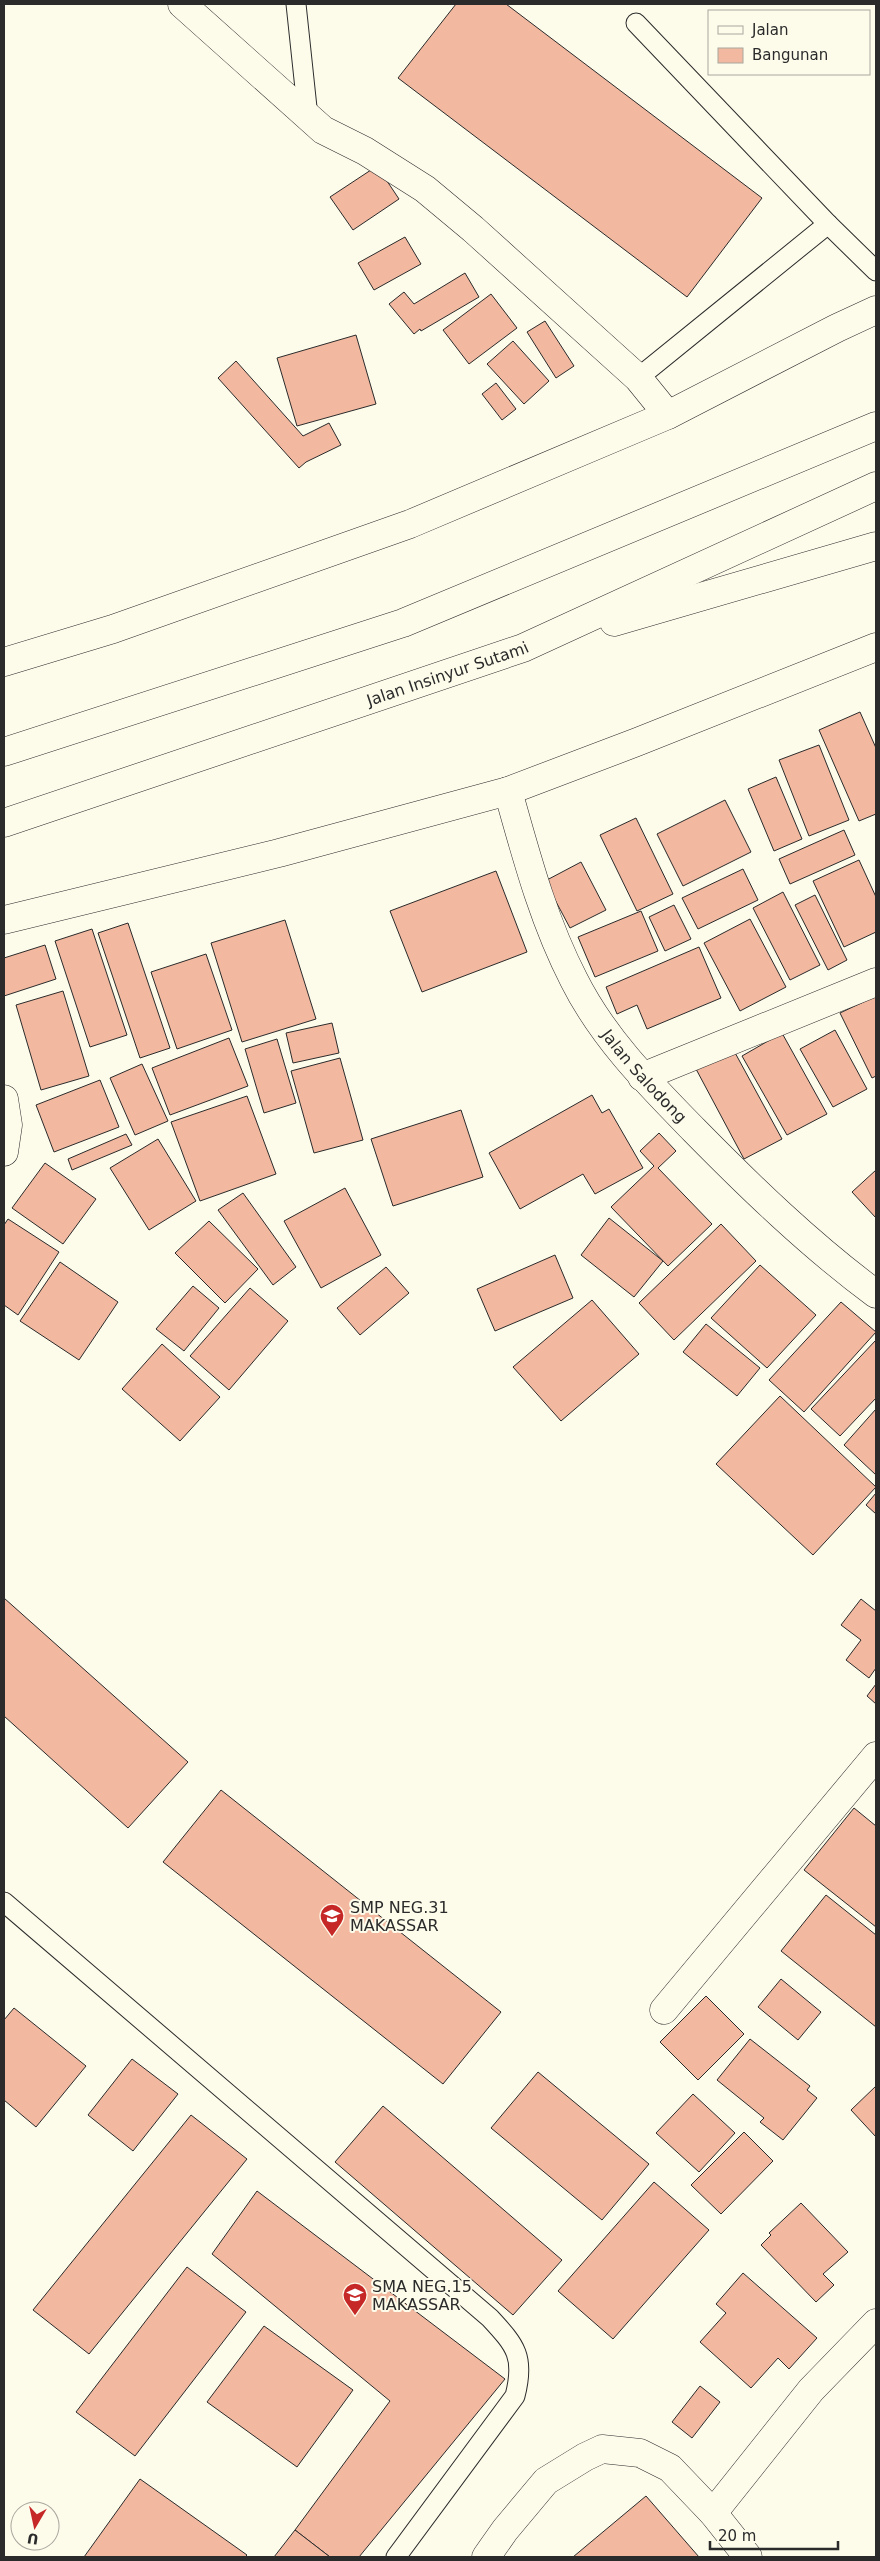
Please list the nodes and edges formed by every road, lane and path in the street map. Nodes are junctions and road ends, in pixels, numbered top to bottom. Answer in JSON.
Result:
{"nodes":[{"id":1,"x":182,"y":4,"type":"edge"},
{"id":2,"x":296,"y":4,"type":"edge"},
{"id":3,"x":636,"y":23,"type":"dead end"},
{"id":4,"x":308,"y":117,"type":"junction"},
{"id":5,"x":828,"y":224,"type":"junction"},
{"id":6,"x":876,"y":271,"type":"edge"},
{"id":7,"x":876,"y":310,"type":"edge"},
{"id":8,"x":638,"y":378,"type":"junction"},
{"id":9,"x":668,"y":415,"type":"junction"},
{"id":10,"x":876,"y":426,"type":"edge"},
{"id":11,"x":876,"y":486,"type":"edge"},
{"id":12,"x":876,"y":546,"type":"edge"},
{"id":13,"x":876,"y":647,"type":"edge"},
{"id":14,"x":523,"y":648,"type":"junction"},
{"id":15,"x":4,"y":662,"type":"edge"},
{"id":16,"x":4,"y":752,"type":"edge"},
{"id":17,"x":508,"y":791,"type":"junction"},
{"id":18,"x":4,"y":822,"type":"edge"},
{"id":19,"x":4,"y":920,"type":"edge"},
{"id":20,"x":876,"y":982,"type":"edge"},
{"id":21,"x":642,"y":1077,"type":"junction"},
{"id":22,"x":4,"y":1099,"type":"edge"},
{"id":23,"x":4,"y":1152,"type":"edge"},
{"id":24,"x":876,"y":1294,"type":"edge"},
{"id":25,"x":876,"y":1756,"type":"edge"},
{"id":26,"x":4,"y":1902,"type":"edge"},
{"id":27,"x":664,"y":2010,"type":"dead end"},
{"id":28,"x":876,"y":2323,"type":"edge"},
{"id":29,"x":713,"y":2513,"type":"junction"},
{"id":30,"x":403,"y":2555,"type":"edge"},
{"id":31,"x":486,"y":2557,"type":"edge"},
{"id":32,"x":748,"y":2557,"type":"edge"}],
"edges":[{"from":1,"to":4,"type":"main road"},
{"from":2,"to":4,"type":"lane"},
{"from":3,"to":5,"type":"lane"},
{"from":4,"to":8,"type":"main road"},
{"from":5,"to":6,"type":"lane"},
{"from":5,"to":8,"type":"lane"},
{"from":7,"to":9,"type":"main road"},
{"from":8,"to":9,"type":"main road"},
{"from":9,"to":15,"type":"main road"},
{"from":10,"to":16,"type":"main road"},
{"from":11,"to":14,"type":"main road","name":"Jalan Insinyur Sutami"},
{"from":12,"to":14,"type":"main road"},
{"from":13,"to":17,"type":"main road"},
{"from":14,"to":18,"type":"main road","name":"Jalan Insinyur Sutami"},
{"from":17,"to":19,"type":"main road"},
{"from":17,"to":21,"type":"main road","name":"Jalan Salodong"},
{"from":20,"to":21,"type":"main road"},
{"from":21,"to":24,"type":"main road","name":"Jalan Salodong"},
{"from":22,"to":23,"type":"main road"},
{"from":25,"to":27,"type":"main road"},
{"from":26,"to":30,"type":"lane"},
{"from":28,"to":29,"type":"main road"},
{"from":29,"to":31,"type":"main road"},
{"from":29,"to":32,"type":"main road"}]}
